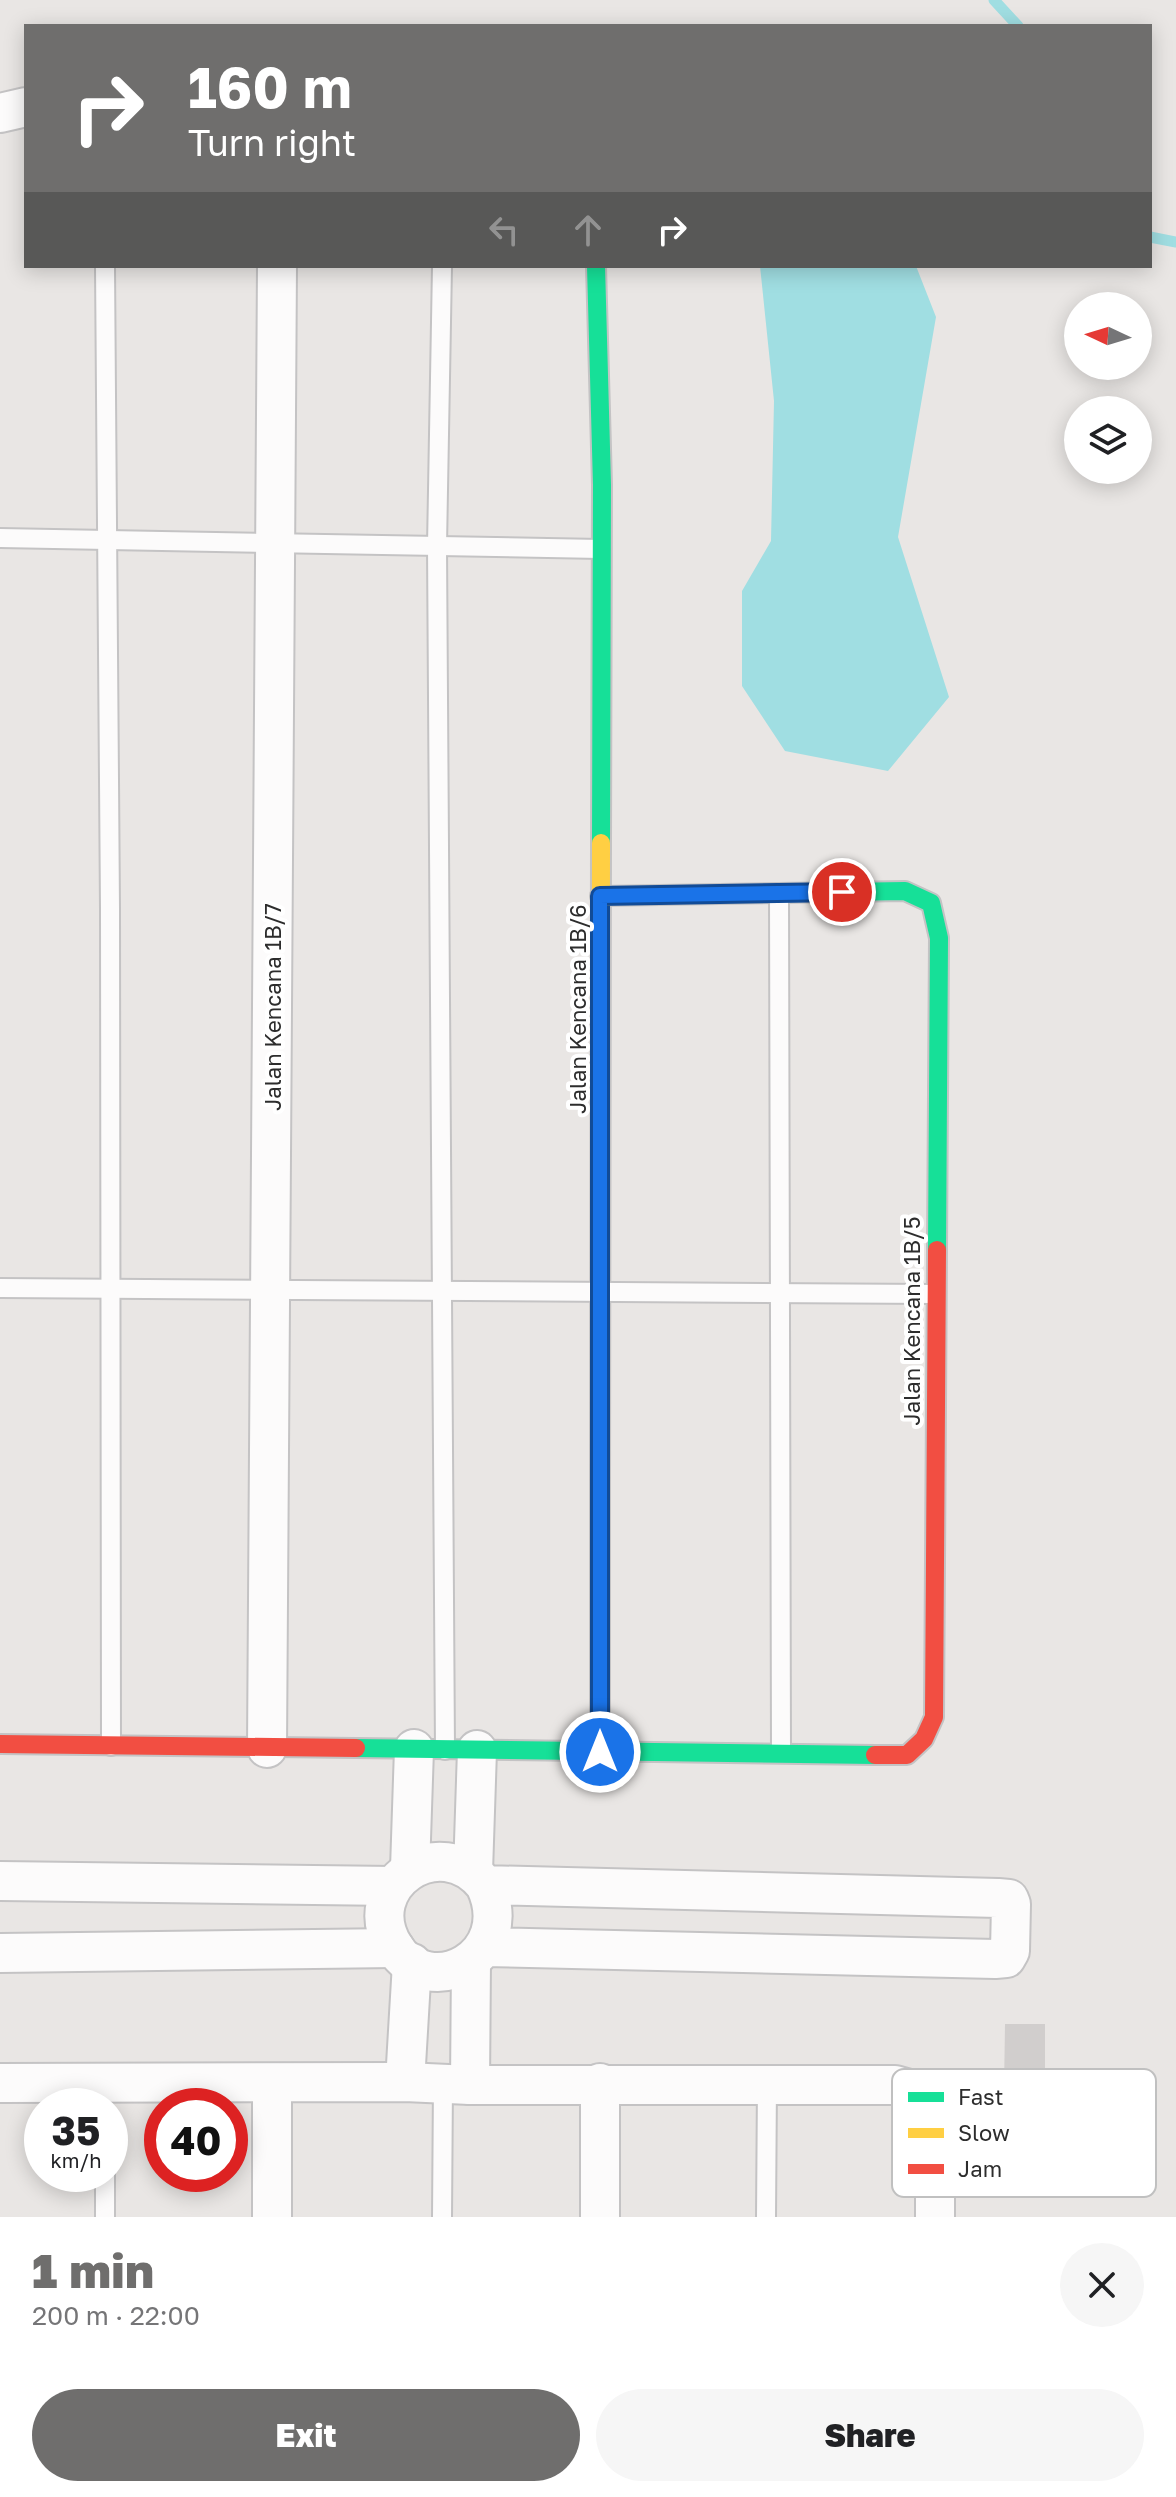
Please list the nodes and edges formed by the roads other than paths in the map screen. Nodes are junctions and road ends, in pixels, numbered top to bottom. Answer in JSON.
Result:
{"nodes":[{"id":1,"x":24,"y":107,"type":"edge"},
{"id":2,"x":0,"y":113,"type":"edge"},
{"id":3,"x":105,"y":268,"type":"edge"},
{"id":4,"x":277,"y":268,"type":"edge"},
{"id":5,"x":442,"y":268,"type":"edge"},
{"id":6,"x":596,"y":268,"type":"edge"},
{"id":7,"x":0,"y":538,"type":"edge"},
{"id":8,"x":106,"y":540,"type":"junction"},
{"id":9,"x":275,"y":543,"type":"junction"},
{"id":10,"x":437,"y":546,"type":"junction"},
{"id":11,"x":601,"y":549,"type":"junction"},
{"id":12,"x":779,"y":893,"type":"junction"},
{"id":13,"x":600,"y":896,"type":"junction"},
{"id":14,"x":0,"y":1288,"type":"edge"},
{"id":15,"x":109,"y":1289,"type":"junction"},
{"id":16,"x":270,"y":1289,"type":"junction"},
{"id":17,"x":442,"y":1291,"type":"junction"},
{"id":18,"x":602,"y":1293,"type":"junction"},
{"id":19,"x":780,"y":1293,"type":"junction"},
{"id":20,"x":935,"y":1294,"type":"junction"},
{"id":21,"x":0,"y":1744,"type":"edge"},
{"id":22,"x":111,"y":1746,"type":"junction"},
{"id":23,"x":267,"y":1748,"type":"junction"},
{"id":24,"x":446,"y":1750,"type":"junction"},
{"id":25,"x":600,"y":1752,"type":"junction"},
{"id":26,"x":781,"y":1753,"type":"junction"},
{"id":27,"x":402,"y":1878,"type":"junction"},
{"id":28,"x":479,"y":1879,"type":"junction"},
{"id":29,"x":0,"y":1881,"type":"edge"},
{"id":30,"x":0,"y":1953,"type":"edge"},
{"id":31,"x":478,"y":1954,"type":"junction"},
{"id":32,"x":403,"y":1956,"type":"junction"},
{"id":33,"x":405,"y":2082,"type":"junction"},
{"id":34,"x":0,"y":2083,"type":"edge"},
{"id":35,"x":272,"y":2083,"type":"junction"},
{"id":36,"x":600,"y":2083,"type":"junction"},
{"id":37,"x":767,"y":2083,"type":"junction"},
{"id":38,"x":456,"y":2084,"type":"junction"},
{"id":39,"x":892,"y":2085,"type":"edge"},
{"id":40,"x":48,"y":2088,"type":"edge"},
{"id":41,"x":128,"y":2092,"type":"edge"},
{"id":42,"x":105,"y":2192,"type":"edge"},
{"id":43,"x":105,"y":2217,"type":"edge"},
{"id":44,"x":272,"y":2217,"type":"edge"},
{"id":45,"x":442,"y":2217,"type":"edge"},
{"id":46,"x":600,"y":2217,"type":"edge"},
{"id":47,"x":766,"y":2217,"type":"edge"}],
"edges":[{"from":1,"to":2,"type":"street"},
{"from":3,"to":8,"type":"lane"},
{"from":4,"to":9,"type":"street","name":"Jalan Kencana 1B/7"},
{"from":5,"to":10,"type":"lane"},
{"from":6,"to":11,"type":"street","name":"Jalan Kencana 1B/6"},
{"from":7,"to":8,"type":"lane"},
{"from":8,"to":9,"type":"lane"},
{"from":8,"to":15,"type":"lane"},
{"from":9,"to":10,"type":"lane"},
{"from":9,"to":16,"type":"street","name":"Jalan Kencana 1B/7"},
{"from":10,"to":11,"type":"lane"},
{"from":10,"to":17,"type":"lane"},
{"from":11,"to":13,"type":"street","name":"Jalan Kencana 1B/6"},
{"from":12,"to":13,"type":"street"},
{"from":12,"to":19,"type":"lane"},
{"from":12,"to":20,"type":"street","name":"Jalan Kencana 1B/5"},
{"from":13,"to":18,"type":"street","name":"Jalan Kencana 1B/6"},
{"from":14,"to":15,"type":"lane"},
{"from":15,"to":16,"type":"lane"},
{"from":15,"to":22,"type":"lane"},
{"from":16,"to":17,"type":"lane"},
{"from":16,"to":23,"type":"street","name":"Jalan Kencana 1B/7"},
{"from":17,"to":18,"type":"lane"},
{"from":17,"to":24,"type":"lane"},
{"from":18,"to":19,"type":"lane"},
{"from":18,"to":25,"type":"street","name":"Jalan Kencana 1B/6"},
{"from":19,"to":20,"type":"lane"},
{"from":19,"to":26,"type":"lane"},
{"from":20,"to":26,"type":"street","name":"Jalan Kencana 1B/5"},
{"from":21,"to":22,"type":"street"},
{"from":22,"to":23,"type":"street"},
{"from":23,"to":24,"type":"street"},
{"from":24,"to":25,"type":"street"},
{"from":24,"to":27,"type":"street"},
{"from":24,"to":28,"type":"street"},
{"from":25,"to":26,"type":"street"},
{"from":27,"to":28,"type":"street"},
{"from":27,"to":29,"type":"street"},
{"from":27,"to":32,"type":"street"},
{"from":28,"to":31,"type":"street"},
{"from":28,"to":31,"type":"street"},
{"from":30,"to":32,"type":"street"},
{"from":31,"to":32,"type":"street"},
{"from":31,"to":38,"type":"street"},
{"from":32,"to":33,"type":"street"},
{"from":33,"to":35,"type":"street"},
{"from":33,"to":38,"type":"street"},
{"from":34,"to":40,"type":"street"},
{"from":35,"to":41,"type":"street"},
{"from":35,"to":44,"type":"street"},
{"from":36,"to":37,"type":"street"},
{"from":36,"to":38,"type":"street"},
{"from":36,"to":46,"type":"street"},
{"from":37,"to":39,"type":"street"},
{"from":37,"to":47,"type":"lane"},
{"from":38,"to":45,"type":"lane"},
{"from":42,"to":43,"type":"lane"}]}
